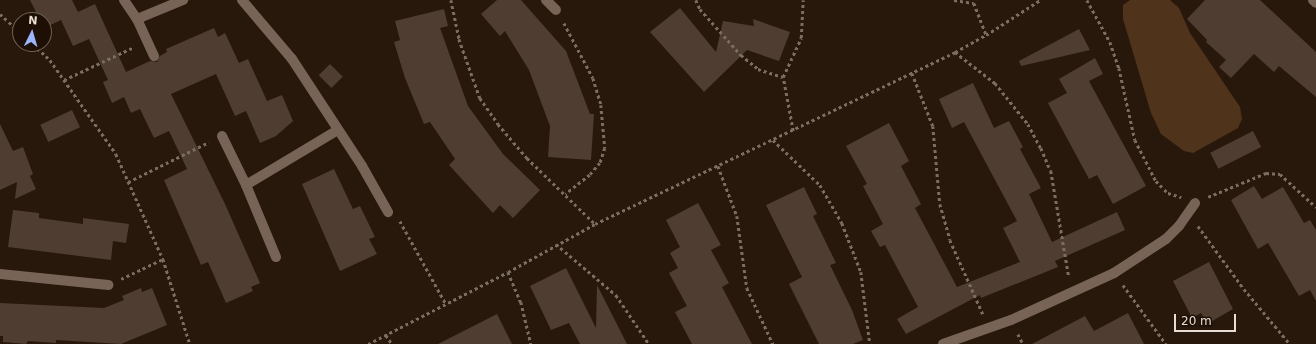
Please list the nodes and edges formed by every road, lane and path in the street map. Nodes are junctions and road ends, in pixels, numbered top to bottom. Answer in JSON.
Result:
{"nodes":[{"id":1,"x":124,"y":0,"type":"edge"},
{"id":2,"x":183,"y":0,"type":"edge"},
{"id":3,"x":242,"y":0,"type":"edge"},
{"id":4,"x":451,"y":0,"type":"edge"},
{"id":5,"x":546,"y":0,"type":"edge"},
{"id":6,"x":696,"y":0,"type":"edge"},
{"id":7,"x":803,"y":0,"type":"edge"},
{"id":8,"x":954,"y":0,"type":"edge"},
{"id":9,"x":1040,"y":0,"type":"edge"},
{"id":10,"x":1087,"y":0,"type":"edge"},
{"id":11,"x":1313,"y":0,"type":"edge"},
{"id":12,"x":975,"y":1,"type":"edge"},
{"id":13,"x":1316,"y":3,"type":"edge"},
{"id":14,"x":556,"y":10,"type":"joint"},
{"id":15,"x":0,"y":14,"type":"edge"},
{"id":16,"x":137,"y":20,"type":"junction"},
{"id":17,"x":12,"y":25,"type":"edge"},
{"id":18,"x":986,"y":36,"type":"junction"},
{"id":19,"x":146,"y":41,"type":"junction"},
{"id":20,"x":42,"y":52,"type":"edge"},
{"id":21,"x":955,"y":52,"type":"junction"},
{"id":22,"x":154,"y":56,"type":"dead end"},
{"id":23,"x":912,"y":73,"type":"junction"},
{"id":24,"x":783,"y":77,"type":"junction"},
{"id":25,"x":64,"y":80,"type":"junction"},
{"id":26,"x":338,"y":130,"type":"junction"},
{"id":27,"x":792,"y":131,"type":"junction"},
{"id":28,"x":222,"y":136,"type":"joint"},
{"id":29,"x":773,"y":140,"type":"junction"},
{"id":30,"x":718,"y":166,"type":"junction"},
{"id":31,"x":128,"y":182,"type":"junction"},
{"id":32,"x":246,"y":185,"type":"junction"},
{"id":33,"x":566,"y":194,"type":"junction"},
{"id":34,"x":1195,"y":202,"type":"junction"},
{"id":35,"x":1316,"y":207,"type":"edge"},
{"id":36,"x":388,"y":212,"type":"joint"},
{"id":37,"x":1188,"y":215,"type":"junction"},
{"id":38,"x":595,"y":224,"type":"junction"},
{"id":39,"x":556,"y":244,"type":"junction"},
{"id":40,"x":276,"y":258,"type":"dead end"},
{"id":41,"x":163,"y":259,"type":"junction"},
{"id":42,"x":508,"y":272,"type":"junction"},
{"id":43,"x":1114,"y":273,"type":"junction"},
{"id":44,"x":0,"y":274,"type":"edge"},
{"id":45,"x":108,"y":285,"type":"joint"},
{"id":46,"x":1073,"y":293,"type":"junction"},
{"id":47,"x":446,"y":304,"type":"junction"},
{"id":48,"x":989,"y":327,"type":"junction"},
{"id":49,"x":386,"y":335,"type":"junction"},
{"id":50,"x":190,"y":344,"type":"edge"},
{"id":51,"x":368,"y":344,"type":"edge"},
{"id":52,"x":392,"y":344,"type":"edge"},
{"id":53,"x":531,"y":344,"type":"edge"},
{"id":54,"x":649,"y":344,"type":"edge"},
{"id":55,"x":773,"y":344,"type":"edge"},
{"id":56,"x":870,"y":344,"type":"edge"},
{"id":57,"x":942,"y":344,"type":"edge"},
{"id":58,"x":1166,"y":344,"type":"edge"},
{"id":59,"x":1290,"y":344,"type":"edge"}],
"edges":[{"from":1,"to":16,"type":"street"},
{"from":2,"to":16,"type":"street"},
{"from":3,"to":26,"type":"street"},
{"from":4,"to":33,"type":"path"},
{"from":5,"to":14,"type":"street"},
{"from":6,"to":24,"type":"path"},
{"from":7,"to":24,"type":"path"},
{"from":8,"to":12,"type":"path"},
{"from":9,"to":18,"type":"path"},
{"from":10,"to":34,"type":"path"},
{"from":11,"to":13,"type":"street"},
{"from":12,"to":18,"type":"path"},
{"from":14,"to":33,"type":"path"},
{"from":15,"to":17,"type":"path"},
{"from":16,"to":19,"type":"street"},
{"from":18,"to":21,"type":"path"},
{"from":19,"to":22,"type":"street"},
{"from":19,"to":25,"type":"path"},
{"from":20,"to":25,"type":"path"},
{"from":21,"to":23,"type":"path"},
{"from":21,"to":46,"type":"path"},
{"from":23,"to":27,"type":"path"},
{"from":23,"to":48,"type":"path"},
{"from":24,"to":27,"type":"path"},
{"from":25,"to":31,"type":"path"},
{"from":26,"to":32,"type":"street"},
{"from":26,"to":36,"type":"street"},
{"from":27,"to":29,"type":"path"},
{"from":28,"to":31,"type":"path"},
{"from":28,"to":32,"type":"street"},
{"from":29,"to":30,"type":"path"},
{"from":29,"to":56,"type":"path"},
{"from":30,"to":38,"type":"path"},
{"from":30,"to":55,"type":"path"},
{"from":31,"to":41,"type":"path"},
{"from":32,"to":40,"type":"street"},
{"from":33,"to":38,"type":"path"},
{"from":34,"to":35,"type":"path"},
{"from":34,"to":37,"type":"street"},
{"from":36,"to":47,"type":"path"},
{"from":37,"to":43,"type":"street"},
{"from":37,"to":59,"type":"path"},
{"from":38,"to":39,"type":"path"},
{"from":39,"to":42,"type":"path"},
{"from":39,"to":54,"type":"path"},
{"from":41,"to":45,"type":"path"},
{"from":41,"to":50,"type":"path"},
{"from":42,"to":47,"type":"path"},
{"from":42,"to":53,"type":"path"},
{"from":43,"to":46,"type":"street"},
{"from":43,"to":58,"type":"path"},
{"from":44,"to":45,"type":"street"},
{"from":46,"to":48,"type":"street"},
{"from":47,"to":49,"type":"path"},
{"from":48,"to":57,"type":"street"},
{"from":49,"to":51,"type":"path"},
{"from":49,"to":52,"type":"path"}]}
